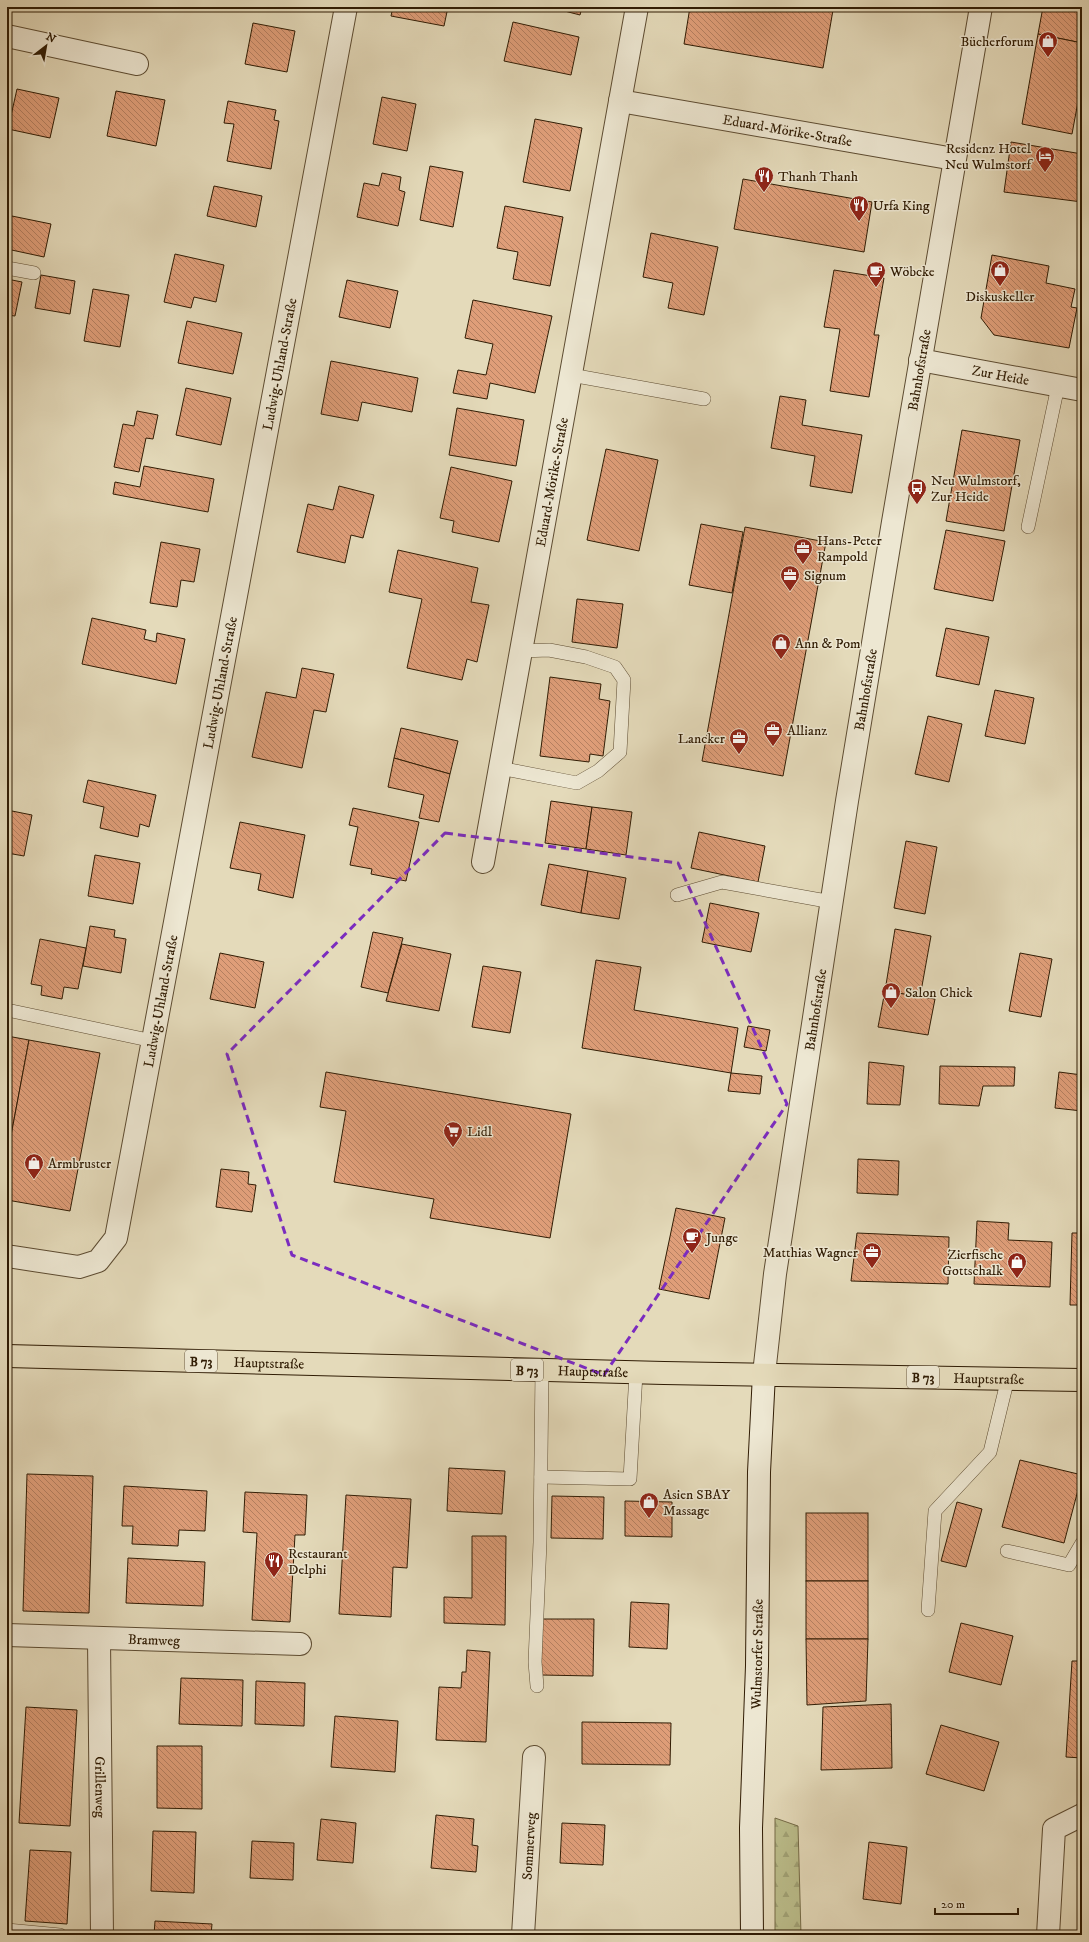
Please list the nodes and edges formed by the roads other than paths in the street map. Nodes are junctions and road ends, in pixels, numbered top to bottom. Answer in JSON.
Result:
{"nodes":[{"id":1,"x":346,"y":7,"type":"edge"},
{"id":2,"x":637,"y":7,"type":"edge"},
{"id":3,"x":980,"y":7,"type":"edge"},
{"id":4,"x":7,"y":36,"type":"edge"},
{"id":5,"x":137,"y":64,"type":"dead end"},
{"id":6,"x":620,"y":101,"type":"junction"},
{"id":7,"x":954,"y":159,"type":"junction"},
{"id":8,"x":7,"y":268,"type":"edge"},
{"id":9,"x":34,"y":273,"type":"dead end"},
{"id":10,"x":920,"y":360,"type":"junction"},
{"id":11,"x":571,"y":375,"type":"junction"},
{"id":12,"x":1058,"y":386,"type":"junction"},
{"id":13,"x":1082,"y":390,"type":"edge"},
{"id":14,"x":704,"y":399,"type":"dead end"},
{"id":15,"x":1028,"y":527,"type":"dead end"},
{"id":16,"x":521,"y":651,"type":"junction"},
{"id":17,"x":499,"y":768,"type":"junction"},
{"id":18,"x":483,"y":862,"type":"dead end"},
{"id":19,"x":677,"y":895,"type":"dead end"},
{"id":20,"x":832,"y":902,"type":"junction"},
{"id":21,"x":7,"y":1010,"type":"edge"},
{"id":22,"x":153,"y":1041,"type":"junction"},
{"id":23,"x":7,"y":1256,"type":"edge"},
{"id":24,"x":7,"y":1356,"type":"edge"},
{"id":25,"x":542,"y":1370,"type":"junction"},
{"id":26,"x":636,"y":1373,"type":"junction"},
{"id":27,"x":764,"y":1374,"type":"junction"},
{"id":28,"x":1008,"y":1378,"type":"junction"},
{"id":29,"x":1082,"y":1380,"type":"edge"},
{"id":30,"x":541,"y":1477,"type":"junction"},
{"id":31,"x":1082,"y":1543,"type":"edge"},
{"id":32,"x":1007,"y":1550,"type":"dead end"},
{"id":33,"x":928,"y":1610,"type":"dead end"},
{"id":34,"x":7,"y":1635,"type":"edge"},
{"id":35,"x":99,"y":1639,"type":"junction"},
{"id":36,"x":300,"y":1644,"type":"dead end"},
{"id":37,"x":537,"y":1686,"type":"dead end"},
{"id":38,"x":534,"y":1757,"type":"dead end"},
{"id":39,"x":1082,"y":1814,"type":"edge"},
{"id":40,"x":7,"y":1930,"type":"edge"},
{"id":41,"x":60,"y":1935,"type":"edge"},
{"id":42,"x":102,"y":1935,"type":"edge"},
{"id":43,"x":523,"y":1935,"type":"edge"},
{"id":44,"x":752,"y":1935,"type":"edge"},
{"id":45,"x":1048,"y":1935,"type":"edge"}],
"edges":[{"from":1,"to":22,"type":"street","name":"Ludwig-Uhland-Straße"},
{"from":2,"to":6,"type":"street","name":"Eduard-Mörike-Straße"},
{"from":3,"to":7,"type":"street","name":"Bahnhofstraße"},
{"from":4,"to":5,"type":"street"},
{"from":6,"to":7,"type":"street","name":"Eduard-Mörike-Straße"},
{"from":6,"to":11,"type":"street","name":"Eduard-Mörike-Straße"},
{"from":7,"to":10,"type":"street","name":"Bahnhofstraße"},
{"from":8,"to":9,"type":"lane"},
{"from":10,"to":12,"type":"street","name":"Zur Heide"},
{"from":10,"to":20,"type":"street","name":"Bahnhofstraße"},
{"from":11,"to":14,"type":"lane"},
{"from":11,"to":16,"type":"street","name":"Eduard-Mörike-Straße"},
{"from":12,"to":13,"type":"street","name":"Zur Heide"},
{"from":12,"to":15,"type":"lane"},
{"from":16,"to":17,"type":"street","name":"Eduard-Mörike-Straße"},
{"from":16,"to":17,"type":"lane"},
{"from":17,"to":18,"type":"street","name":"Eduard-Mörike-Straße"},
{"from":19,"to":20,"type":"lane"},
{"from":20,"to":27,"type":"street","name":"Bahnhofstraße"},
{"from":21,"to":22,"type":"lane"},
{"from":22,"to":23,"type":"street","name":"Ludwig-Uhland-Straße"},
{"from":24,"to":25,"type":"main road","name":"Hauptstraße","number":"B 73"},
{"from":25,"to":26,"type":"main road","name":"Hauptstraße","number":"B 73"},
{"from":25,"to":30,"type":"lane"},
{"from":26,"to":27,"type":"main road","name":"Hauptstraße","number":"B 73"},
{"from":26,"to":30,"type":"lane"},
{"from":27,"to":28,"type":"main road","name":"Hauptstraße","number":"B 73"},
{"from":27,"to":44,"type":"street","name":"Wulmstorfer Straße"},
{"from":28,"to":29,"type":"main road","name":"Hauptstraße","number":"B 73"},
{"from":28,"to":33,"type":"lane"},
{"from":30,"to":37,"type":"lane"},
{"from":31,"to":32,"type":"lane"},
{"from":34,"to":35,"type":"street","name":"Bramweg"},
{"from":35,"to":36,"type":"street","name":"Bramweg"},
{"from":35,"to":42,"type":"street","name":"Grillenweg"},
{"from":38,"to":43,"type":"street","name":"Sommerweg"},
{"from":39,"to":45,"type":"street"},
{"from":40,"to":41,"type":"lane"}]}
